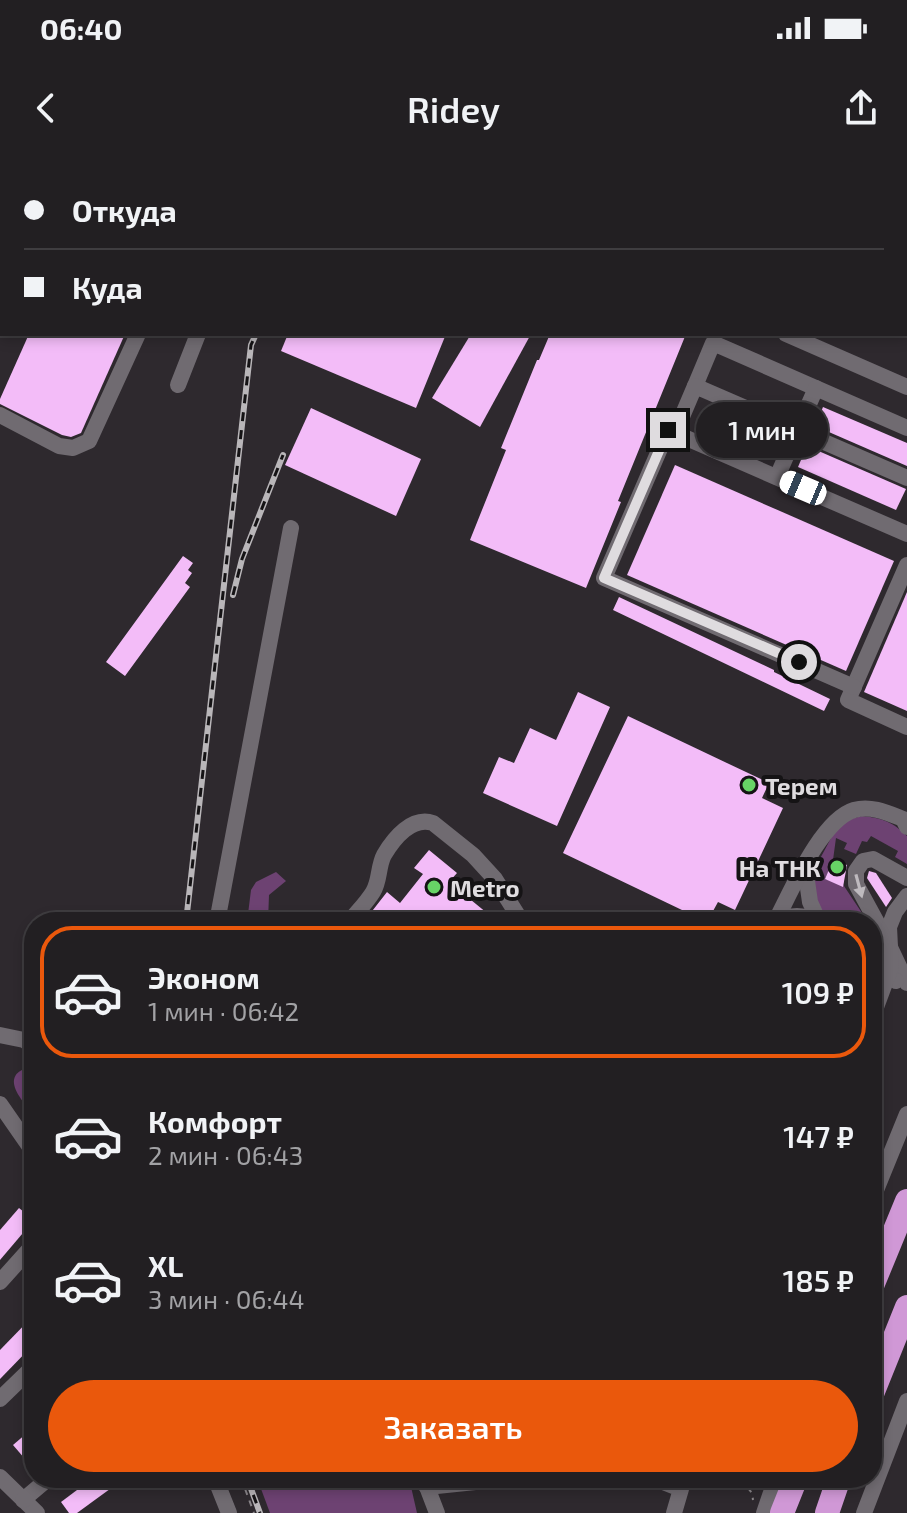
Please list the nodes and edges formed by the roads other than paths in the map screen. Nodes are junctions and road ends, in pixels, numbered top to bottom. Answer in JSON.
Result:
{"nodes":[{"id":1,"x":137,"y":336,"type":"edge"},
{"id":2,"x":197,"y":336,"type":"edge"},
{"id":3,"x":791,"y":336,"type":"edge"},
{"id":4,"x":178,"y":385,"type":"dead end"},
{"id":5,"x":695,"y":386,"type":"junction"},
{"id":6,"x":907,"y":387,"type":"edge"},
{"id":7,"x":816,"y":388,"type":"junction"},
{"id":8,"x":0,"y":415,"type":"edge"},
{"id":9,"x":907,"y":428,"type":"edge"},
{"id":10,"x":797,"y":430,"type":"junction"},
{"id":11,"x":675,"y":433,"type":"junction"},
{"id":12,"x":777,"y":477,"type":"junction"},
{"id":13,"x":907,"y":478,"type":"edge"},
{"id":14,"x":291,"y":528,"type":"dead end"},
{"id":15,"x":907,"y":534,"type":"edge"},
{"id":16,"x":907,"y":565,"type":"edge"},
{"id":17,"x":854,"y":687,"type":"junction"},
{"id":18,"x":907,"y":727,"type":"edge"},
{"id":19,"x":906,"y":822,"type":"edge"},
{"id":20,"x":805,"y":867,"type":"junction"},
{"id":21,"x":907,"y":878,"type":"edge"},
{"id":22,"x":907,"y":896,"type":"edge"},
{"id":23,"x":219,"y":912,"type":"edge"},
{"id":24,"x":357,"y":912,"type":"edge"},
{"id":25,"x":516,"y":912,"type":"edge"},
{"id":26,"x":782,"y":912,"type":"edge"},
{"id":27,"x":814,"y":912,"type":"edge"},
{"id":28,"x":871,"y":912,"type":"edge"},
{"id":29,"x":882,"y":932,"type":"edge"},
{"id":30,"x":890,"y":946,"type":"junction"},
{"id":31,"x":882,"y":955,"type":"edge"},
{"id":32,"x":882,"y":972,"type":"edge"},
{"id":33,"x":882,"y":975,"type":"edge"},
{"id":34,"x":907,"y":983,"type":"edge"},
{"id":35,"x":907,"y":989,"type":"edge"},
{"id":36,"x":0,"y":1035,"type":"edge"},
{"id":37,"x":24,"y":1040,"type":"edge"},
{"id":38,"x":1,"y":1107,"type":"edge"},
{"id":39,"x":907,"y":1114,"type":"edge"},
{"id":40,"x":24,"y":1139,"type":"edge"},
{"id":41,"x":882,"y":1175,"type":"edge"},
{"id":42,"x":907,"y":1201,"type":"edge"},
{"id":43,"x":24,"y":1255,"type":"edge"},
{"id":44,"x":882,"y":1262,"type":"edge"},
{"id":45,"x":0,"y":1282,"type":"edge"},
{"id":46,"x":907,"y":1307,"type":"edge"},
{"id":47,"x":882,"y":1369,"type":"edge"},
{"id":48,"x":24,"y":1376,"type":"edge"},
{"id":49,"x":0,"y":1399,"type":"edge"},
{"id":50,"x":907,"y":1401,"type":"edge"},
{"id":51,"x":882,"y":1466,"type":"edge"},
{"id":52,"x":0,"y":1477,"type":"edge"},
{"id":53,"x":37,"y":1488,"type":"edge"},
{"id":54,"x":219,"y":1488,"type":"edge"},
{"id":55,"x":426,"y":1488,"type":"edge"},
{"id":56,"x":678,"y":1488,"type":"edge"},
{"id":57,"x":770,"y":1488,"type":"edge"},
{"id":58,"x":792,"y":1488,"type":"edge"},
{"id":59,"x":836,"y":1488,"type":"edge"},
{"id":60,"x":874,"y":1488,"type":"edge"},
{"id":61,"x":23,"y":1500,"type":"junction"},
{"id":62,"x":758,"y":1508,"type":"edge"},
{"id":63,"x":37,"y":1513,"type":"edge"},
{"id":64,"x":229,"y":1513,"type":"edge"},
{"id":65,"x":437,"y":1513,"type":"edge"},
{"id":66,"x":674,"y":1513,"type":"edge"},
{"id":67,"x":782,"y":1513,"type":"edge"},
{"id":68,"x":827,"y":1513,"type":"edge"},
{"id":69,"x":864,"y":1513,"type":"edge"}],
"edges":[{"from":1,"to":8,"type":"street"},
{"from":2,"to":4,"type":"street"},
{"from":3,"to":6,"type":"street"},
{"from":5,"to":7,"type":"street"},
{"from":5,"to":10,"type":"street"},
{"from":5,"to":11,"type":"street"},
{"from":7,"to":9,"type":"street"},
{"from":7,"to":10,"type":"street"},
{"from":10,"to":12,"type":"street"},
{"from":10,"to":13,"type":"street"},
{"from":11,"to":12,"type":"street"},
{"from":11,"to":17,"type":"street"},
{"from":12,"to":15,"type":"street"},
{"from":14,"to":23,"type":"street"},
{"from":16,"to":17,"type":"street"},
{"from":17,"to":18,"type":"street"},
{"from":19,"to":20,"type":"street"},
{"from":20,"to":26,"type":"street"},
{"from":20,"to":27,"type":"street"},
{"from":21,"to":28,"type":"street","one_way":true},
{"from":22,"to":30,"type":"street"},
{"from":24,"to":25,"type":"street"},
{"from":29,"to":30,"type":"street","one_way":true},
{"from":30,"to":31,"type":"street"},
{"from":30,"to":32,"type":"street"},
{"from":30,"to":34,"type":"street"},
{"from":33,"to":35,"type":"street"},
{"from":36,"to":37,"type":"street"},
{"from":38,"to":40,"type":"street"},
{"from":39,"to":41,"type":"street"},
{"from":42,"to":44,"type":"highway"},
{"from":43,"to":45,"type":"street"},
{"from":46,"to":47,"type":"highway"},
{"from":48,"to":49,"type":"street"},
{"from":50,"to":51,"type":"street"},
{"from":52,"to":61,"type":"street"},
{"from":53,"to":61,"type":"street"},
{"from":54,"to":64,"type":"street"},
{"from":55,"to":65,"type":"street"},
{"from":56,"to":66,"type":"street"},
{"from":57,"to":62,"type":"street"},
{"from":58,"to":67,"type":"highway"},
{"from":59,"to":68,"type":"highway"},
{"from":60,"to":69,"type":"street"},
{"from":61,"to":63,"type":"street"}]}
